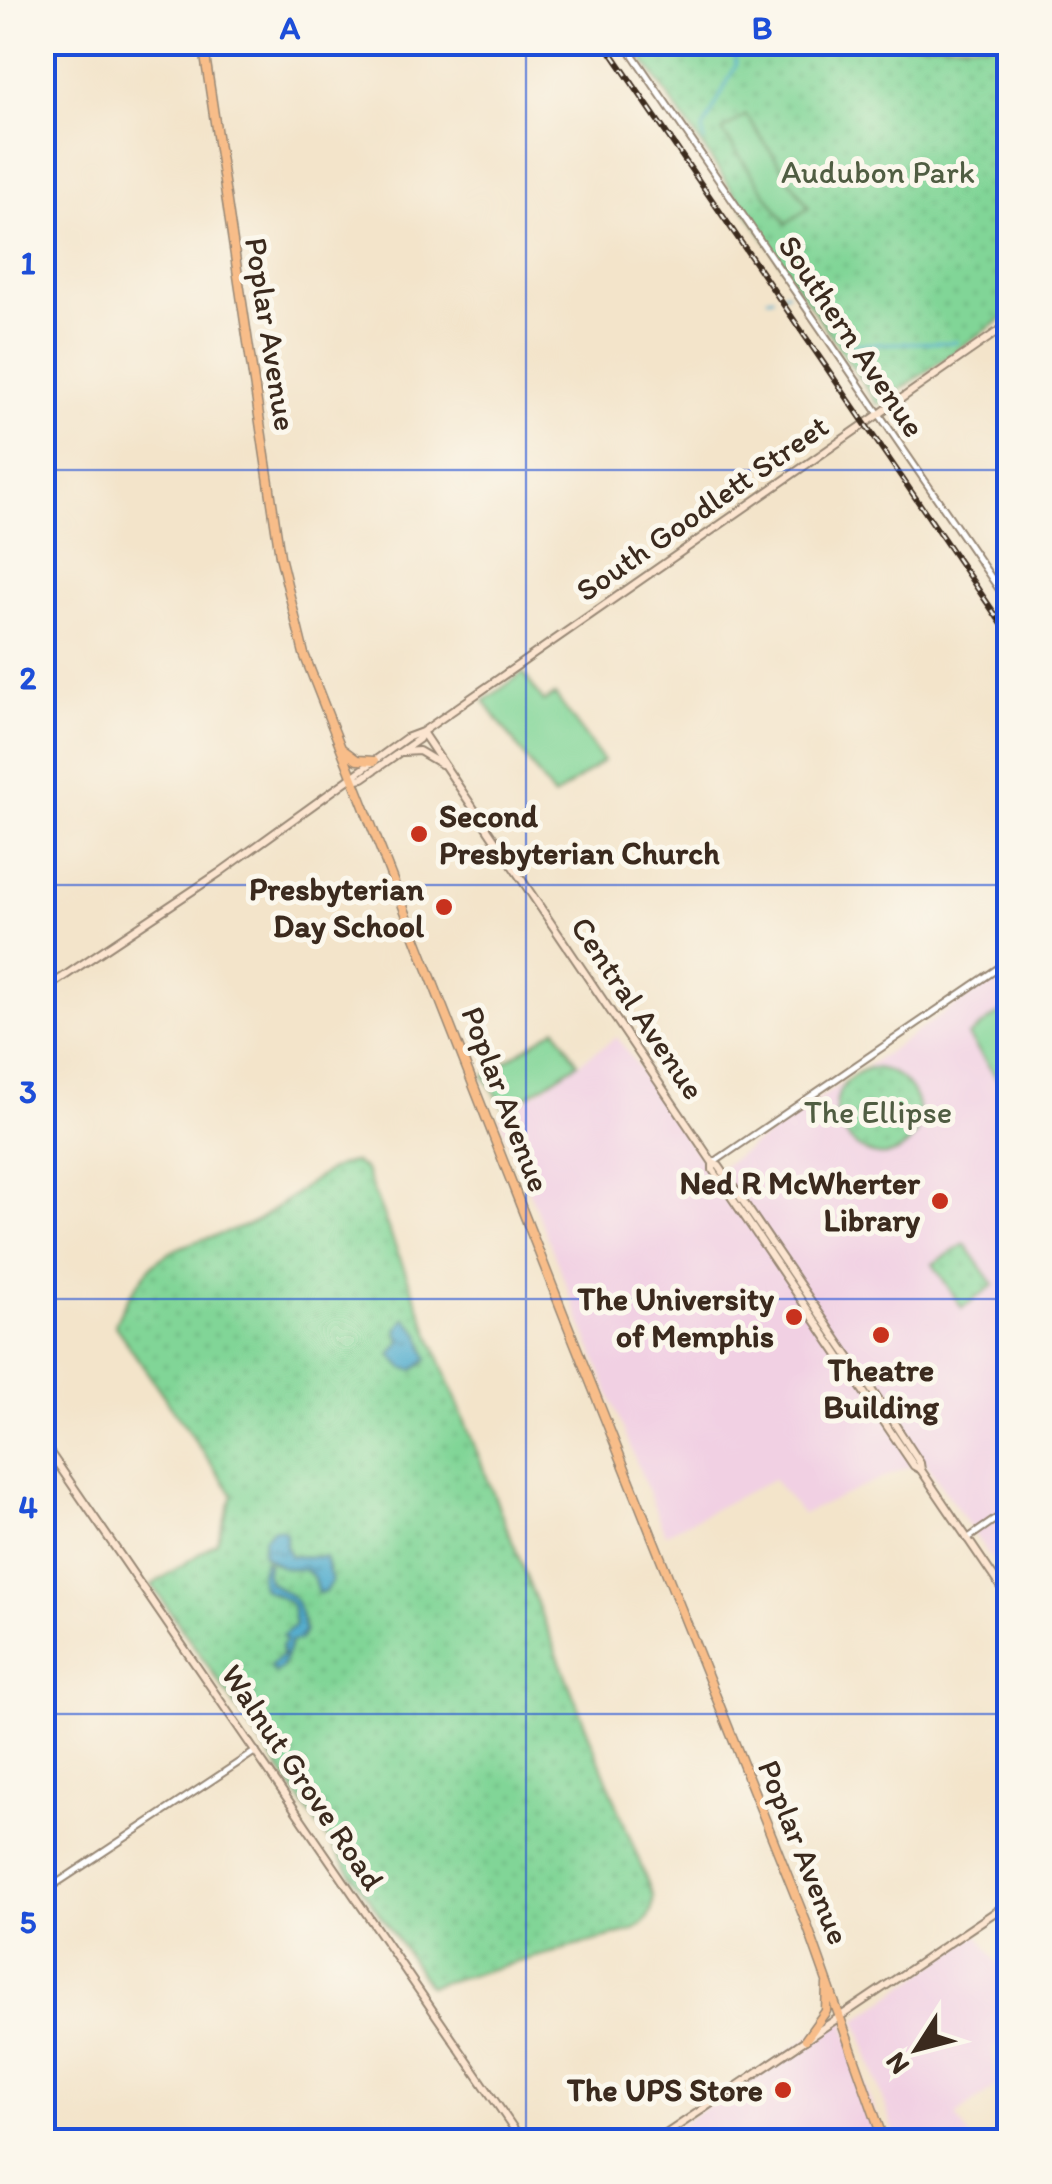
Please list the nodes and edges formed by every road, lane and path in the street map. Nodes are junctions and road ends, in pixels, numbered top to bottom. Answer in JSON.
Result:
{"nodes":[{"id":1,"x":204,"y":42,"type":"edge"},
{"id":2,"x":624,"y":42,"type":"edge"},
{"id":3,"x":1010,"y":324,"type":"edge"},
{"id":4,"x":880,"y":416,"type":"junction"},
{"id":5,"x":1010,"y":605,"type":"edge"},
{"id":6,"x":422,"y":732,"type":"junction"},
{"id":7,"x":338,"y":746,"type":"junction"},
{"id":8,"x":402,"y":752,"type":"junction"},
{"id":9,"x":374,"y":761,"type":"junction"},
{"id":10,"x":450,"y":772,"type":"junction"},
{"id":11,"x":352,"y":780,"type":"junction"},
{"id":12,"x":1010,"y":960,"type":"edge"},
{"id":13,"x":42,"y":992,"type":"edge"},
{"id":14,"x":713,"y":1163,"type":"junction"},
{"id":15,"x":42,"y":1441,"type":"edge"},
{"id":16,"x":1010,"y":1509,"type":"edge"},
{"id":17,"x":967,"y":1539,"type":"junction"},
{"id":18,"x":1010,"y":1601,"type":"edge"},
{"id":19,"x":256,"y":1752,"type":"junction"},
{"id":20,"x":42,"y":1893,"type":"edge"},
{"id":21,"x":1010,"y":1902,"type":"edge"},
{"id":22,"x":826,"y":1974,"type":"junction"},
{"id":23,"x":842,"y":2015,"type":"junction"},
{"id":24,"x":806,"y":2039,"type":"junction"},
{"id":25,"x":523,"y":2142,"type":"edge"},
{"id":26,"x":654,"y":2142,"type":"edge"},
{"id":27,"x":884,"y":2142,"type":"edge"}],
"edges":[{"from":1,"to":7,"type":"main road","name":"Poplar Avenue"},
{"from":2,"to":4,"type":"street","name":"Southern Avenue"},
{"from":3,"to":4,"type":"main road","name":"South Goodlett Street"},
{"from":4,"to":5,"type":"street","name":"Southern Avenue"},
{"from":4,"to":6,"type":"main road","name":"South Goodlett Street"},
{"from":6,"to":8,"type":"main road","name":"South Goodlett Street"},
{"from":6,"to":9,"type":"main road","name":"South Goodlett Street"},
{"from":6,"to":10,"type":"main road","name":"Central Avenue"},
{"from":7,"to":9,"type":"main road"},
{"from":7,"to":11,"type":"main road","name":"Poplar Avenue"},
{"from":8,"to":10,"type":"main road"},
{"from":8,"to":11,"type":"main road","name":"South Goodlett Street"},
{"from":9,"to":11,"type":"main road","name":"South Goodlett Street"},
{"from":10,"to":14,"type":"main road","name":"Central Avenue"},
{"from":11,"to":13,"type":"main road","name":"South Goodlett Street"},
{"from":11,"to":22,"type":"main road","name":"Poplar Avenue"},
{"from":12,"to":14,"type":"street"},
{"from":14,"to":17,"type":"main road","name":"Central Avenue"},
{"from":15,"to":19,"type":"main road","name":"Walnut Grove Road"},
{"from":16,"to":17,"type":"street"},
{"from":17,"to":18,"type":"main road","name":"Central Avenue"},
{"from":19,"to":20,"type":"street"},
{"from":19,"to":25,"type":"main road","name":"Walnut Grove Road"},
{"from":21,"to":23,"type":"main road"},
{"from":22,"to":23,"type":"main road","name":"Poplar Avenue"},
{"from":22,"to":24,"type":"main road"},
{"from":23,"to":24,"type":"main road"},
{"from":23,"to":27,"type":"main road","name":"Poplar Avenue"},
{"from":24,"to":26,"type":"main road"}]}
